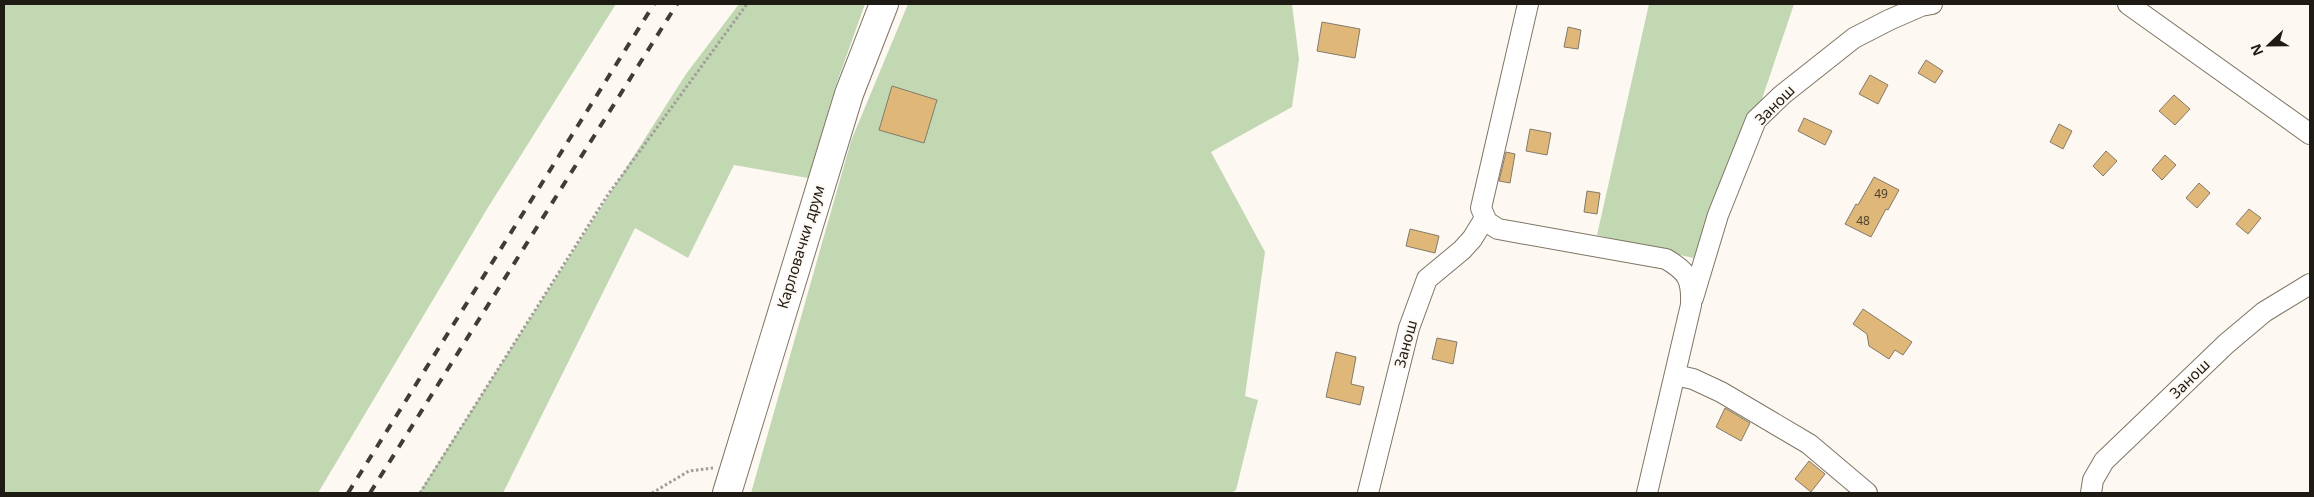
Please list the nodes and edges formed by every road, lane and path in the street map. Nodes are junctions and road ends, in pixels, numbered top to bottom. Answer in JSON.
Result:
{"nodes":[{"id":1,"x":747,"y":4,"type":"edge"},
{"id":2,"x":884,"y":4,"type":"edge"},
{"id":3,"x":1528,"y":4,"type":"edge"},
{"id":4,"x":1932,"y":4,"type":"edge"},
{"id":5,"x":2128,"y":4,"type":"edge"},
{"id":6,"x":2310,"y":134,"type":"edge"},
{"id":7,"x":1485,"y":218,"type":"junction"},
{"id":8,"x":2310,"y":284,"type":"edge"},
{"id":9,"x":1691,"y":305,"type":"junction"},
{"id":10,"x":1675,"y":375,"type":"junction"},
{"id":11,"x":736,"y":464,"type":"junction"},
{"id":12,"x":420,"y":493,"type":"edge"},
{"id":13,"x":652,"y":493,"type":"edge"},
{"id":14,"x":727,"y":493,"type":"edge"},
{"id":15,"x":1368,"y":493,"type":"edge"},
{"id":16,"x":1647,"y":493,"type":"edge"},
{"id":17,"x":1867,"y":493,"type":"edge"},
{"id":18,"x":2091,"y":493,"type":"edge"}],
"edges":[{"from":1,"to":12,"type":"path"},
{"from":2,"to":11,"type":"main road","name":"Карловачки друм"},
{"from":3,"to":7,"type":"street"},
{"from":4,"to":9,"type":"street","name":"Занош"},
{"from":5,"to":6,"type":"street"},
{"from":7,"to":9,"type":"street","name":"Занош"},
{"from":7,"to":15,"type":"street","name":"Занош"},
{"from":8,"to":18,"type":"street","name":"Занош"},
{"from":9,"to":10,"type":"street","name":"Занош"},
{"from":10,"to":16,"type":"street","name":"Занош"},
{"from":10,"to":17,"type":"street"},
{"from":11,"to":13,"type":"path"},
{"from":11,"to":14,"type":"main road","name":"Карловачки друм"}]}
